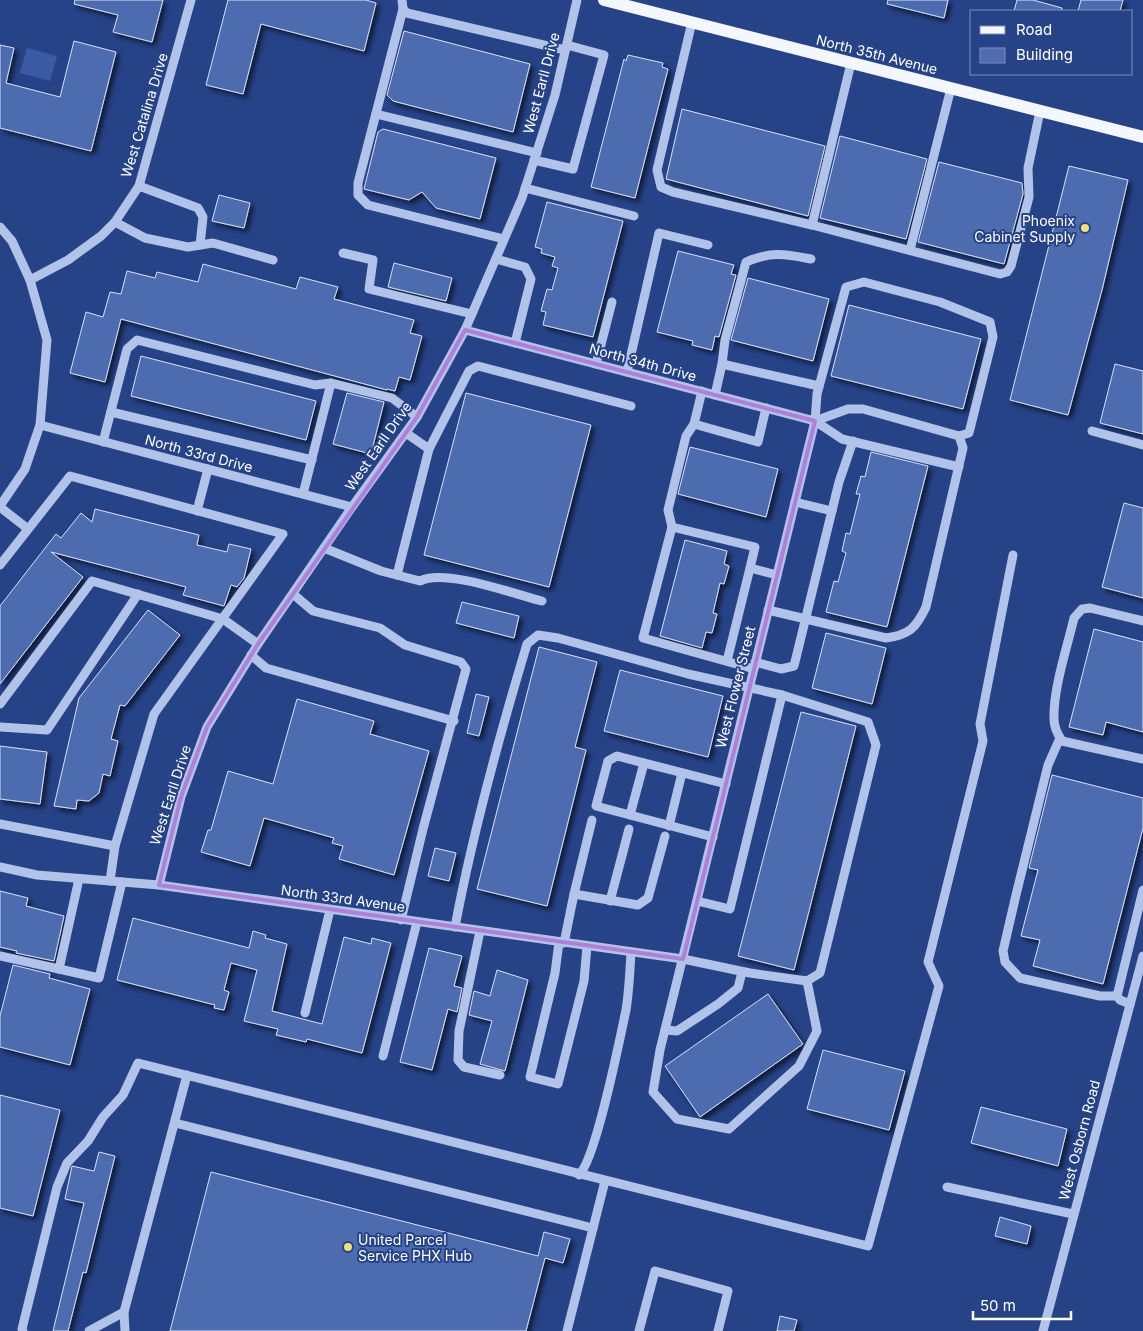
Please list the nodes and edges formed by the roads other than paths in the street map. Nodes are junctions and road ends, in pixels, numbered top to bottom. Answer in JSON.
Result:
{"nodes":[{"id":1,"x":191,"y":0,"type":"edge"},
{"id":2,"x":577,"y":0,"type":"edge"},
{"id":3,"x":604,"y":0,"type":"edge"},
{"id":4,"x":402,"y":5,"type":"edge"},
{"id":5,"x":692,"y":22,"type":"junction"},
{"id":6,"x":566,"y":47,"type":"junction"},
{"id":7,"x":851,"y":63,"type":"junction"},
{"id":8,"x":951,"y":88,"type":"junction"},
{"id":9,"x":1040,"y":111,"type":"junction"},
{"id":10,"x":376,"y":114,"type":"junction"},
{"id":11,"x":1143,"y":136,"type":"edge"},
{"id":12,"x":535,"y":156,"type":"junction"},
{"id":13,"x":138,"y":186,"type":"junction"},
{"id":14,"x":525,"y":188,"type":"junction"},
{"id":15,"x":634,"y":216,"type":"dead end"},
{"id":16,"x":114,"y":222,"type":"junction"},
{"id":17,"x":812,"y":225,"type":"junction"},
{"id":18,"x":0,"y":227,"type":"edge"},
{"id":19,"x":504,"y":239,"type":"junction"},
{"id":20,"x":200,"y":245,"type":"junction"},
{"id":21,"x":708,"y":245,"type":"dead end"},
{"id":22,"x":910,"y":250,"type":"junction"},
{"id":23,"x":343,"y":253,"type":"dead end"},
{"id":24,"x":496,"y":258,"type":"junction"},
{"id":25,"x":811,"y":259,"type":"dead end"},
{"id":26,"x":273,"y":260,"type":"dead end"},
{"id":27,"x":30,"y":280,"type":"junction"},
{"id":28,"x":612,"y":302,"type":"dead end"},
{"id":29,"x":472,"y":314,"type":"junction"},
{"id":30,"x":465,"y":330,"type":"junction"},
{"id":31,"x":515,"y":343,"type":"junction"},
{"id":32,"x":596,"y":364,"type":"junction"},
{"id":33,"x":722,"y":364,"type":"junction"},
{"id":34,"x":627,"y":372,"type":"junction"},
{"id":35,"x":331,"y":383,"type":"junction"},
{"id":36,"x":819,"y":386,"type":"junction"},
{"id":37,"x":702,"y":392,"type":"junction"},
{"id":38,"x":715,"y":395,"type":"junction"},
{"id":39,"x":631,"y":406,"type":"dead end"},
{"id":40,"x":766,"y":408,"type":"junction"},
{"id":41,"x":111,"y":412,"type":"junction"},
{"id":42,"x":417,"y":417,"type":"junction"},
{"id":43,"x":815,"y":421,"type":"junction"},
{"id":44,"x":694,"y":424,"type":"junction"},
{"id":45,"x":40,"y":425,"type":"junction"},
{"id":46,"x":1092,"y":431,"type":"dead end"},
{"id":47,"x":406,"y":433,"type":"junction"},
{"id":48,"x":959,"y":436,"type":"junction"},
{"id":49,"x":853,"y":441,"type":"junction"},
{"id":50,"x":104,"y":442,"type":"junction"},
{"id":51,"x":1143,"y":445,"type":"edge"},
{"id":52,"x":429,"y":449,"type":"junction"},
{"id":53,"x":312,"y":460,"type":"junction"},
{"id":54,"x":959,"y":467,"type":"junction"},
{"id":55,"x":208,"y":469,"type":"junction"},
{"id":56,"x":303,"y":494,"type":"junction"},
{"id":57,"x":795,"y":502,"type":"junction"},
{"id":58,"x":0,"y":506,"type":"edge"},
{"id":59,"x":352,"y":507,"type":"junction"},
{"id":60,"x":197,"y":511,"type":"junction"},
{"id":61,"x":832,"y":511,"type":"junction"},
{"id":62,"x":672,"y":527,"type":"junction"},
{"id":63,"x":28,"y":529,"type":"junction"},
{"id":64,"x":324,"y":548,"type":"junction"},
{"id":65,"x":1013,"y":556,"type":"dead end"},
{"id":66,"x":0,"y":565,"type":"edge"},
{"id":67,"x":750,"y":568,"type":"junction"},
{"id":68,"x":397,"y":575,"type":"junction"},
{"id":69,"x":777,"y":575,"type":"junction"},
{"id":70,"x":138,"y":594,"type":"junction"},
{"id":71,"x":292,"y":594,"type":"junction"},
{"id":72,"x":542,"y":601,"type":"dead end"},
{"id":73,"x":768,"y":610,"type":"junction"},
{"id":74,"x":223,"y":619,"type":"junction"},
{"id":75,"x":805,"y":619,"type":"junction"},
{"id":76,"x":1143,"y":621,"type":"edge"},
{"id":77,"x":258,"y":644,"type":"junction"},
{"id":78,"x":251,"y":655,"type":"junction"},
{"id":79,"x":727,"y":661,"type":"junction"},
{"id":80,"x":755,"y":666,"type":"junction"},
{"id":81,"x":749,"y":688,"type":"junction"},
{"id":82,"x":782,"y":695,"type":"junction"},
{"id":83,"x":0,"y":704,"type":"edge"},
{"id":84,"x":454,"y":721,"type":"junction"},
{"id":85,"x":0,"y":727,"type":"edge"},
{"id":86,"x":1060,"y":738,"type":"junction"},
{"id":87,"x":1143,"y":759,"type":"edge"},
{"id":88,"x":644,"y":763,"type":"junction"},
{"id":89,"x":682,"y":773,"type":"junction"},
{"id":90,"x":726,"y":784,"type":"junction"},
{"id":91,"x":630,"y":816,"type":"junction"},
{"id":92,"x":592,"y":820,"type":"dead end"},
{"id":93,"x":0,"y":824,"type":"edge"},
{"id":94,"x":669,"y":826,"type":"junction"},
{"id":95,"x":629,"y":829,"type":"dead end"},
{"id":96,"x":664,"y":836,"type":"dead end"},
{"id":97,"x":713,"y":837,"type":"junction"},
{"id":98,"x":115,"y":846,"type":"junction"},
{"id":99,"x":0,"y":867,"type":"edge"},
{"id":100,"x":80,"y":879,"type":"junction"},
{"id":101,"x":110,"y":881,"type":"junction"},
{"id":102,"x":122,"y":882,"type":"junction"},
{"id":103,"x":159,"y":885,"type":"junction"},
{"id":104,"x":1143,"y":890,"type":"edge"},
{"id":105,"x":574,"y":894,"type":"junction"},
{"id":106,"x":610,"y":901,"type":"junction"},
{"id":107,"x":697,"y":901,"type":"junction"},
{"id":108,"x":330,"y":910,"type":"junction"},
{"id":109,"x":402,"y":920,"type":"junction"},
{"id":110,"x":417,"y":922,"type":"junction"},
{"id":111,"x":455,"y":927,"type":"junction"},
{"id":112,"x":480,"y":931,"type":"junction"},
{"id":113,"x":562,"y":942,"type":"junction"},
{"id":114,"x":587,"y":946,"type":"junction"},
{"id":115,"x":631,"y":952,"type":"junction"},
{"id":116,"x":0,"y":956,"type":"edge"},
{"id":117,"x":1143,"y":956,"type":"edge"},
{"id":118,"x":683,"y":959,"type":"junction"},
{"id":119,"x":58,"y":969,"type":"junction"},
{"id":120,"x":742,"y":972,"type":"junction"},
{"id":121,"x":807,"y":981,"type":"junction"},
{"id":122,"x":1117,"y":996,"type":"junction"},
{"id":123,"x":1130,"y":1004,"type":"junction"},
{"id":124,"x":305,"y":1013,"type":"dead end"},
{"id":125,"x":666,"y":1030,"type":"junction"},
{"id":126,"x":383,"y":1056,"type":"dead end"},
{"id":127,"x":188,"y":1075,"type":"junction"},
{"id":128,"x":500,"y":1075,"type":"dead end"},
{"id":129,"x":175,"y":1123,"type":"junction"},
{"id":130,"x":580,"y":1175,"type":"junction"},
{"id":131,"x":605,"y":1181,"type":"junction"},
{"id":132,"x":948,"y":1187,"type":"dead end"},
{"id":133,"x":1074,"y":1214,"type":"junction"},
{"id":134,"x":593,"y":1228,"type":"junction"},
{"id":135,"x":124,"y":1312,"type":"junction"},
{"id":136,"x":23,"y":1331,"type":"edge"},
{"id":137,"x":89,"y":1331,"type":"edge"},
{"id":138,"x":125,"y":1331,"type":"edge"},
{"id":139,"x":567,"y":1331,"type":"edge"},
{"id":140,"x":639,"y":1331,"type":"edge"},
{"id":141,"x":718,"y":1331,"type":"edge"},
{"id":142,"x":1043,"y":1331,"type":"edge"}],
"edges":[{"from":1,"to":13,"type":"street","name":"West Catalina Drive"},
{"from":2,"to":6,"type":"street","name":"West Earll Drive"},
{"from":3,"to":5,"type":"main road","name":"North 35th Avenue"},
{"from":4,"to":6,"type":"street"},
{"from":4,"to":10,"type":"street"},
{"from":5,"to":7,"type":"main road","name":"North 35th Avenue"},
{"from":5,"to":17,"type":"street"},
{"from":6,"to":12,"type":"street","name":"West Earll Drive"},
{"from":6,"to":12,"type":"street"},
{"from":7,"to":8,"type":"main road","name":"North 35th Avenue"},
{"from":7,"to":17,"type":"street"},
{"from":8,"to":9,"type":"main road","name":"North 35th Avenue"},
{"from":8,"to":22,"type":"street"},
{"from":9,"to":11,"type":"main road","name":"North 35th Avenue"},
{"from":9,"to":22,"type":"street"},
{"from":10,"to":12,"type":"street"},
{"from":10,"to":19,"type":"street"},
{"from":12,"to":14,"type":"street","name":"West Earll Drive"},
{"from":13,"to":16,"type":"street","name":"West Catalina Drive"},
{"from":13,"to":20,"type":"street"},
{"from":14,"to":15,"type":"street"},
{"from":14,"to":19,"type":"street","name":"West Earll Drive"},
{"from":16,"to":20,"type":"street"},
{"from":16,"to":27,"type":"street","name":"West Catalina Drive"},
{"from":17,"to":22,"type":"street"},
{"from":18,"to":27,"type":"street"},
{"from":19,"to":24,"type":"street","name":"West Earll Drive"},
{"from":20,"to":26,"type":"street"},
{"from":21,"to":34,"type":"street"},
{"from":23,"to":29,"type":"street"},
{"from":24,"to":29,"type":"street","name":"West Earll Drive"},
{"from":24,"to":31,"type":"street"},
{"from":25,"to":33,"type":"street"},
{"from":27,"to":45,"type":"street"},
{"from":28,"to":32,"type":"street"},
{"from":29,"to":30,"type":"street","name":"West Earll Drive"},
{"from":30,"to":31,"type":"street","name":"North 34th Drive"},
{"from":30,"to":42,"type":"street","name":"West Earll Drive"},
{"from":31,"to":32,"type":"street","name":"North 34th Drive"},
{"from":32,"to":34,"type":"street","name":"North 34th Drive"},
{"from":33,"to":36,"type":"street"},
{"from":33,"to":38,"type":"street"},
{"from":34,"to":37,"type":"street","name":"North 34th Drive"},
{"from":35,"to":41,"type":"street"},
{"from":35,"to":42,"type":"street"},
{"from":35,"to":53,"type":"street"},
{"from":36,"to":43,"type":"street","name":"West Flower Street"},
{"from":36,"to":48,"type":"street","name":"West Flower Street"},
{"from":37,"to":38,"type":"street","name":"North 34th Drive"},
{"from":37,"to":44,"type":"street"},
{"from":38,"to":40,"type":"street","name":"North 34th Drive"},
{"from":39,"to":52,"type":"street"},
{"from":40,"to":43,"type":"street","name":"North 34th Drive"},
{"from":40,"to":44,"type":"street"},
{"from":41,"to":50,"type":"street"},
{"from":41,"to":53,"type":"street"},
{"from":42,"to":47,"type":"street","name":"West Earll Drive"},
{"from":43,"to":48,"type":"street"},
{"from":43,"to":49,"type":"street","name":"North 34th Drive"},
{"from":43,"to":57,"type":"street","name":"West Flower Street"},
{"from":44,"to":62,"type":"street"},
{"from":45,"to":50,"type":"street","name":"North 33rd Drive"},
{"from":45,"to":58,"type":"street"},
{"from":46,"to":51,"type":"street"},
{"from":47,"to":52,"type":"street"},
{"from":47,"to":59,"type":"street","name":"West Earll Drive"},
{"from":48,"to":54,"type":"street"},
{"from":49,"to":54,"type":"street","name":"North 34th Drive"},
{"from":49,"to":61,"type":"street"},
{"from":50,"to":55,"type":"street","name":"North 33rd Drive"},
{"from":52,"to":68,"type":"street"},
{"from":53,"to":56,"type":"street"},
{"from":54,"to":75,"type":"street"},
{"from":55,"to":56,"type":"street","name":"North 33rd Drive"},
{"from":55,"to":60,"type":"street"},
{"from":56,"to":59,"type":"street","name":"North 33rd Drive"},
{"from":57,"to":61,"type":"street"},
{"from":57,"to":69,"type":"street","name":"West Flower Street"},
{"from":58,"to":63,"type":"street"},
{"from":59,"to":64,"type":"street","name":"West Earll Drive"},
{"from":60,"to":63,"type":"street"},
{"from":60,"to":74,"type":"street"},
{"from":61,"to":75,"type":"street"},
{"from":62,"to":67,"type":"street"},
{"from":62,"to":79,"type":"street"},
{"from":63,"to":66,"type":"street"},
{"from":64,"to":68,"type":"street"},
{"from":64,"to":71,"type":"street","name":"West Earll Drive"},
{"from":65,"to":131,"type":"street"},
{"from":67,"to":69,"type":"street"},
{"from":67,"to":79,"type":"street"},
{"from":68,"to":72,"type":"street"},
{"from":69,"to":73,"type":"street","name":"West Flower Street"},
{"from":70,"to":74,"type":"street"},
{"from":70,"to":83,"type":"street"},
{"from":70,"to":85,"type":"street"},
{"from":71,"to":77,"type":"street","name":"West Earll Drive"},
{"from":71,"to":84,"type":"street"},
{"from":73,"to":75,"type":"street"},
{"from":73,"to":80,"type":"street","name":"West Flower Street"},
{"from":74,"to":77,"type":"street"},
{"from":74,"to":98,"type":"street"},
{"from":75,"to":80,"type":"street"},
{"from":76,"to":86,"type":"street"},
{"from":77,"to":78,"type":"street","name":"West Earll Drive"},
{"from":78,"to":84,"type":"street"},
{"from":78,"to":103,"type":"street","name":"West Earll Drive"},
{"from":79,"to":80,"type":"street"},
{"from":80,"to":81,"type":"street","name":"West Flower Street"},
{"from":81,"to":82,"type":"street"},
{"from":81,"to":90,"type":"street","name":"West Flower Street"},
{"from":81,"to":111,"type":"street"},
{"from":82,"to":107,"type":"street"},
{"from":82,"to":121,"type":"street"},
{"from":84,"to":109,"type":"street"},
{"from":86,"to":87,"type":"street"},
{"from":86,"to":122,"type":"street"},
{"from":88,"to":89,"type":"street"},
{"from":88,"to":91,"type":"street"},
{"from":88,"to":91,"type":"street"},
{"from":89,"to":90,"type":"street"},
{"from":89,"to":94,"type":"street"},
{"from":90,"to":97,"type":"street","name":"West Flower Street"},
{"from":91,"to":94,"type":"street"},
{"from":92,"to":105,"type":"street"},
{"from":93,"to":98,"type":"street"},
{"from":94,"to":97,"type":"street"},
{"from":95,"to":106,"type":"street"},
{"from":96,"to":106,"type":"street"},
{"from":97,"to":107,"type":"street","name":"West Flower Street"},
{"from":98,"to":101,"type":"street"},
{"from":99,"to":100,"type":"street","name":"North 33rd Avenue"},
{"from":100,"to":101,"type":"street","name":"North 33rd Avenue"},
{"from":100,"to":119,"type":"street"},
{"from":101,"to":102,"type":"street","name":"North 33rd Avenue"},
{"from":102,"to":103,"type":"street","name":"North 33rd Avenue"},
{"from":102,"to":119,"type":"street"},
{"from":103,"to":108,"type":"street","name":"North 33rd Avenue"},
{"from":104,"to":122,"type":"street"},
{"from":105,"to":106,"type":"street"},
{"from":105,"to":113,"type":"street"},
{"from":107,"to":118,"type":"street","name":"West Flower Street"},
{"from":108,"to":109,"type":"street","name":"North 33rd Avenue"},
{"from":108,"to":124,"type":"street"},
{"from":109,"to":110,"type":"street","name":"North 33rd Avenue"},
{"from":110,"to":111,"type":"street","name":"North 33rd Avenue"},
{"from":110,"to":126,"type":"street"},
{"from":111,"to":112,"type":"street","name":"North 33rd Avenue"},
{"from":112,"to":113,"type":"street","name":"North 33rd Avenue"},
{"from":112,"to":128,"type":"street"},
{"from":113,"to":114,"type":"street","name":"North 33rd Avenue"},
{"from":113,"to":114,"type":"street"},
{"from":114,"to":115,"type":"street","name":"North 33rd Avenue"},
{"from":115,"to":118,"type":"street","name":"North 33rd Avenue"},
{"from":115,"to":130,"type":"street"},
{"from":116,"to":119,"type":"street"},
{"from":117,"to":123,"type":"street","name":"West Osborn Road"},
{"from":118,"to":120,"type":"street","name":"North 33rd Avenue"},
{"from":118,"to":125,"type":"street","name":"West Flower Street"},
{"from":120,"to":121,"type":"street","name":"North 33rd Avenue"},
{"from":120,"to":125,"type":"street"},
{"from":121,"to":125,"type":"street","name":"West Flower Street"},
{"from":122,"to":123,"type":"street"},
{"from":123,"to":133,"type":"street","name":"West Osborn Road"},
{"from":127,"to":129,"type":"street"},
{"from":127,"to":130,"type":"street"},
{"from":127,"to":136,"type":"street"},
{"from":129,"to":134,"type":"street"},
{"from":129,"to":135,"type":"street"},
{"from":130,"to":131,"type":"street"},
{"from":131,"to":134,"type":"street"},
{"from":132,"to":133,"type":"street"},
{"from":133,"to":142,"type":"street","name":"West Osborn Road"},
{"from":134,"to":139,"type":"street"},
{"from":135,"to":137,"type":"street"},
{"from":135,"to":138,"type":"street"},
{"from":140,"to":141,"type":"street"}]}
